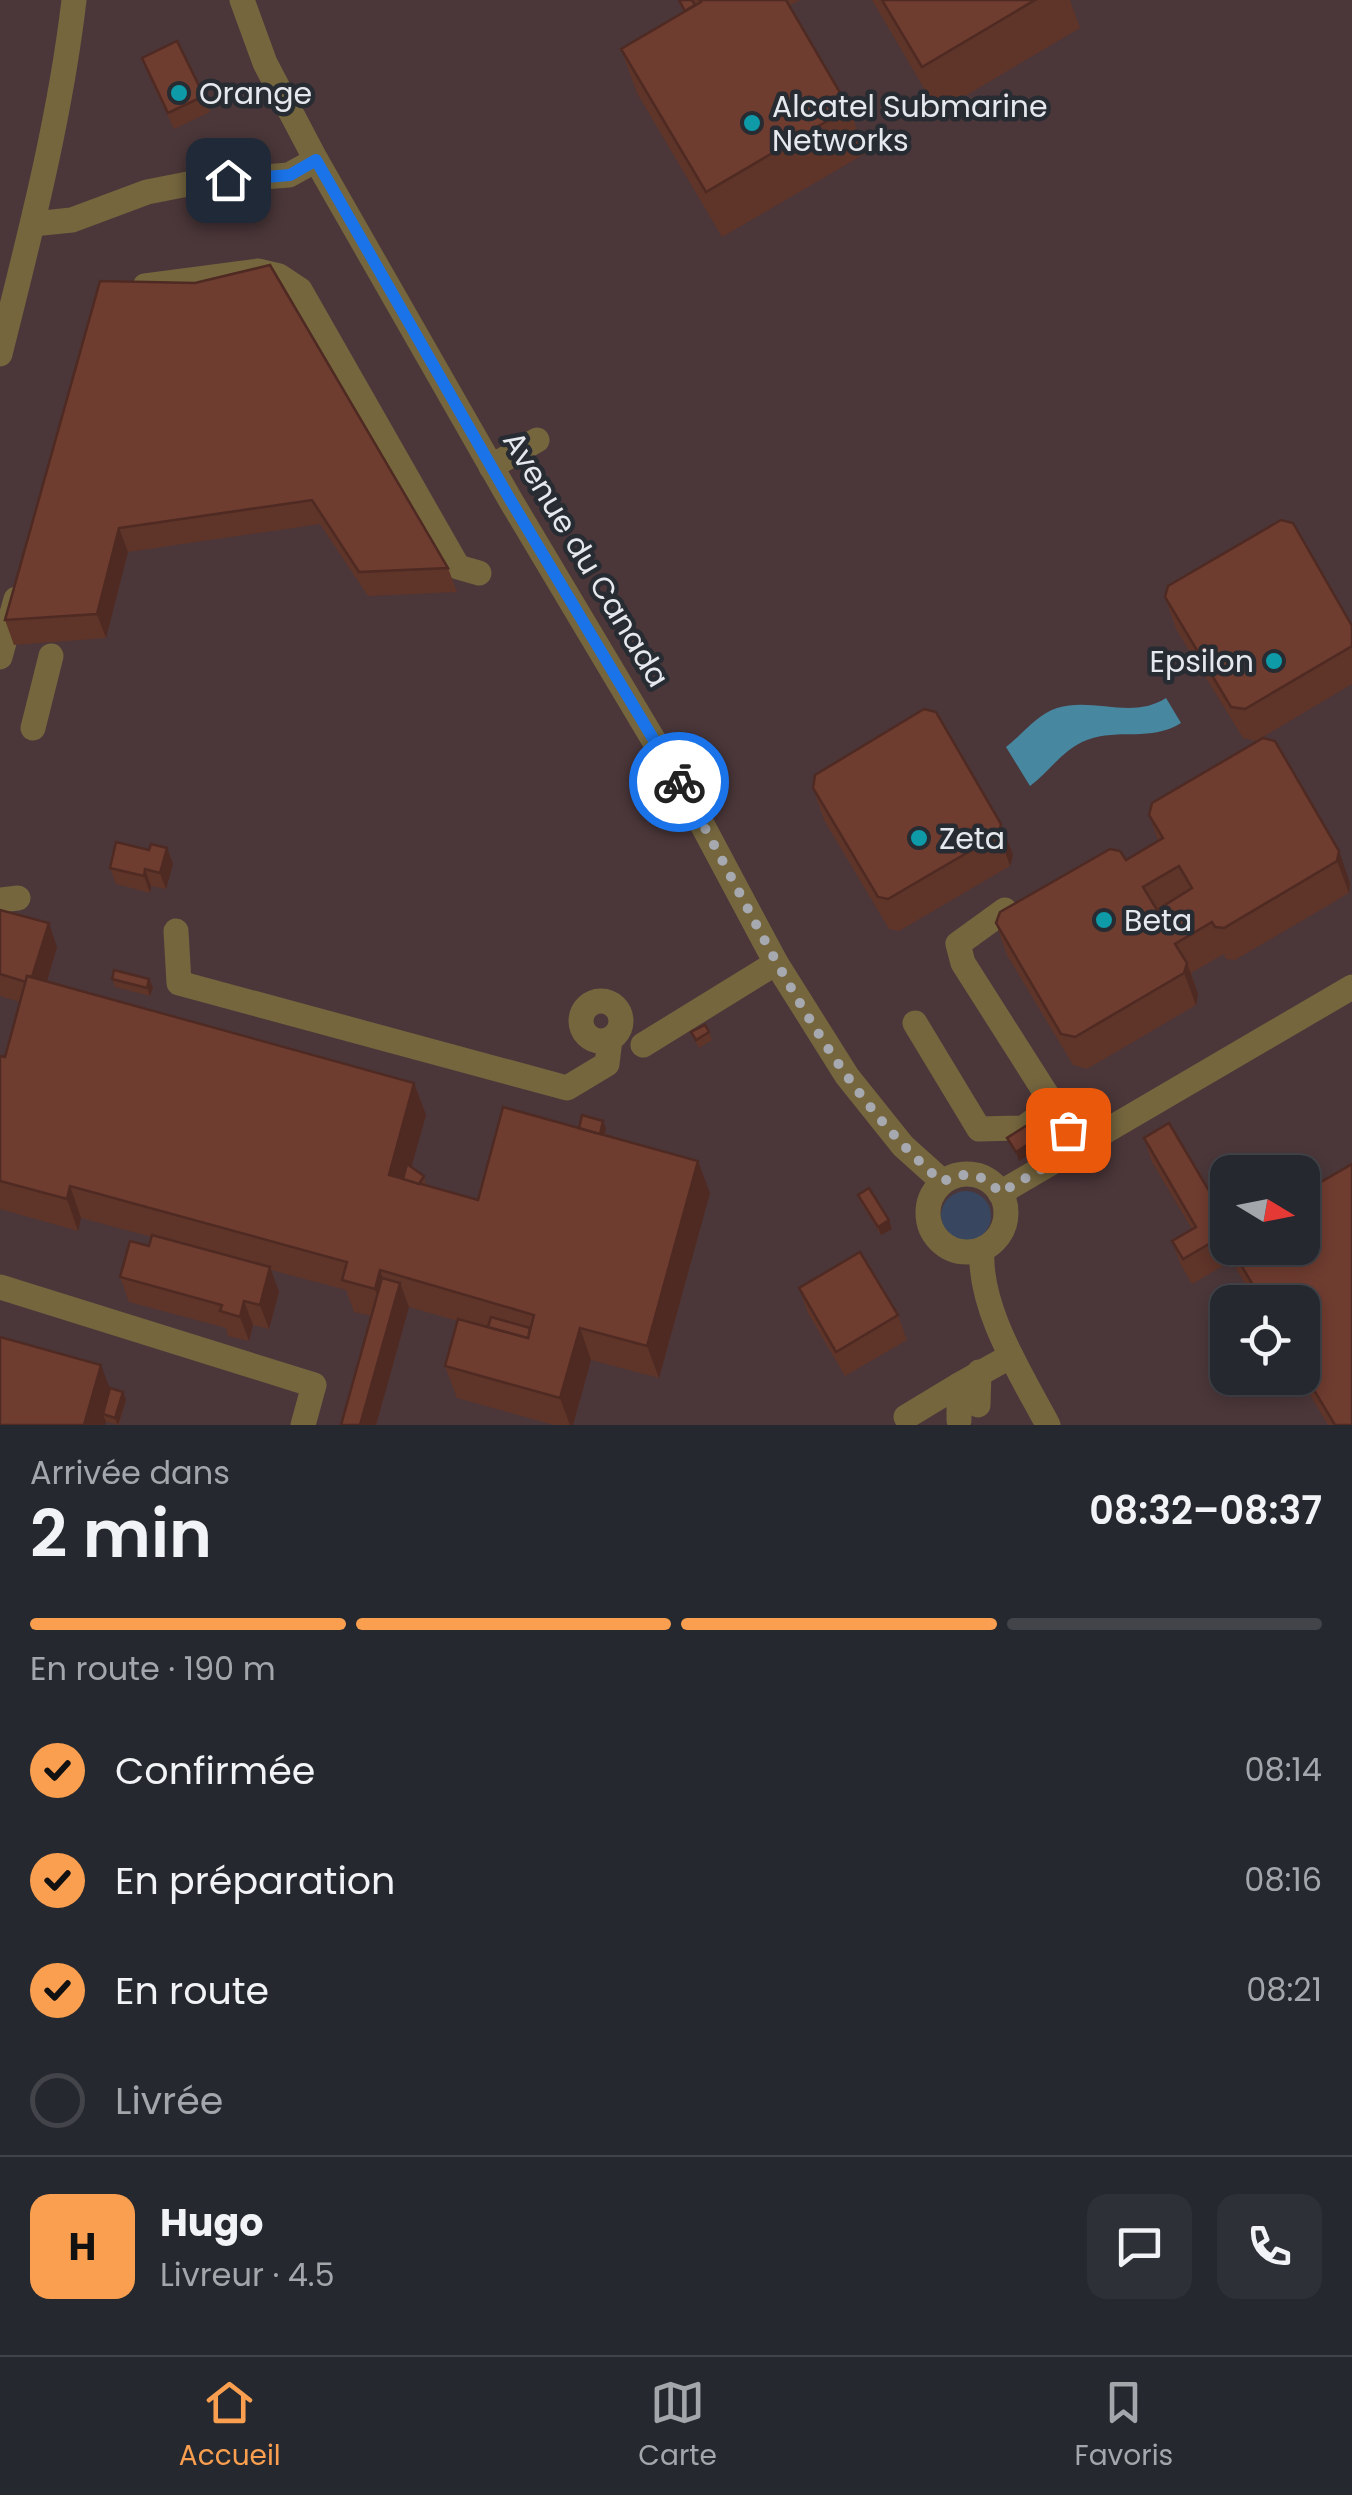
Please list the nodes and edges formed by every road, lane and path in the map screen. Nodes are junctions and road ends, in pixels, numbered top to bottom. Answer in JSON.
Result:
{"nodes":[{"id":1,"x":74,"y":0,"type":"edge"},
{"id":2,"x":242,"y":0,"type":"edge"},
{"id":3,"x":316,"y":160,"type":"junction"},
{"id":4,"x":33,"y":224,"type":"junction"},
{"id":5,"x":116,"y":294,"type":"edge"},
{"id":6,"x":0,"y":354,"type":"edge"},
{"id":7,"x":537,"y":440,"type":"dead end"},
{"id":8,"x":491,"y":466,"type":"junction"},
{"id":9,"x":479,"y":572,"type":"dead end"},
{"id":10,"x":22,"y":580,"type":"edge"},
{"id":11,"x":51,"y":656,"type":"dead end"},
{"id":12,"x":0,"y":657,"type":"edge"},
{"id":13,"x":34,"y":728,"type":"dead end"},
{"id":14,"x":1005,"y":910,"type":"edge"},
{"id":15,"x":176,"y":931,"type":"dead end"},
{"id":16,"x":776,"y":962,"type":"junction"},
{"id":17,"x":1352,"y":987,"type":"edge"},
{"id":18,"x":915,"y":1023,"type":"dead end"},
{"id":19,"x":610,"y":1039,"type":"dead end"},
{"id":20,"x":643,"y":1046,"type":"dead end"},
{"id":21,"x":1054,"y":1106,"type":"junction"},
{"id":22,"x":1080,"y":1147,"type":"junction"},
{"id":23,"x":942,"y":1182,"type":"junction"},
{"id":24,"x":1000,"y":1193,"type":"junction"},
{"id":25,"x":982,"y":1249,"type":"junction"},
{"id":26,"x":0,"y":1286,"type":"edge"},
{"id":27,"x":1011,"y":1356,"type":"junction"},
{"id":28,"x":969,"y":1378,"type":"junction"},
{"id":29,"x":968,"y":1412,"type":"dead end"},
{"id":30,"x":906,"y":1417,"type":"dead end"},
{"id":31,"x":303,"y":1425,"type":"edge"},
{"id":32,"x":1048,"y":1425,"type":"edge"}],
"edges":[{"from":1,"to":4,"type":"street"},
{"from":2,"to":3,"type":"street","name":"Avenue du Canada"},
{"from":3,"to":4,"type":"street"},
{"from":3,"to":8,"type":"street","name":"Avenue du Canada"},
{"from":4,"to":6,"type":"street"},
{"from":5,"to":9,"type":"street"},
{"from":7,"to":8,"type":"street"},
{"from":8,"to":16,"type":"street","name":"Avenue du Canada"},
{"from":10,"to":12,"type":"street"},
{"from":11,"to":13,"type":"street"},
{"from":14,"to":21,"type":"street"},
{"from":15,"to":19,"type":"street"},
{"from":16,"to":20,"type":"street"},
{"from":16,"to":23,"type":"street","name":"Avenue du Canada"},
{"from":17,"to":22,"type":"street"},
{"from":18,"to":21,"type":"street"},
{"from":21,"to":22,"type":"street"},
{"from":22,"to":24,"type":"street"},
{"from":23,"to":24,"type":"street"},
{"from":23,"to":25,"type":"street"},
{"from":24,"to":25,"type":"street"},
{"from":25,"to":27,"type":"street"},
{"from":26,"to":31,"type":"street"},
{"from":27,"to":28,"type":"street"},
{"from":27,"to":32,"type":"street"},
{"from":28,"to":29,"type":"street"},
{"from":28,"to":30,"type":"street"}]}
